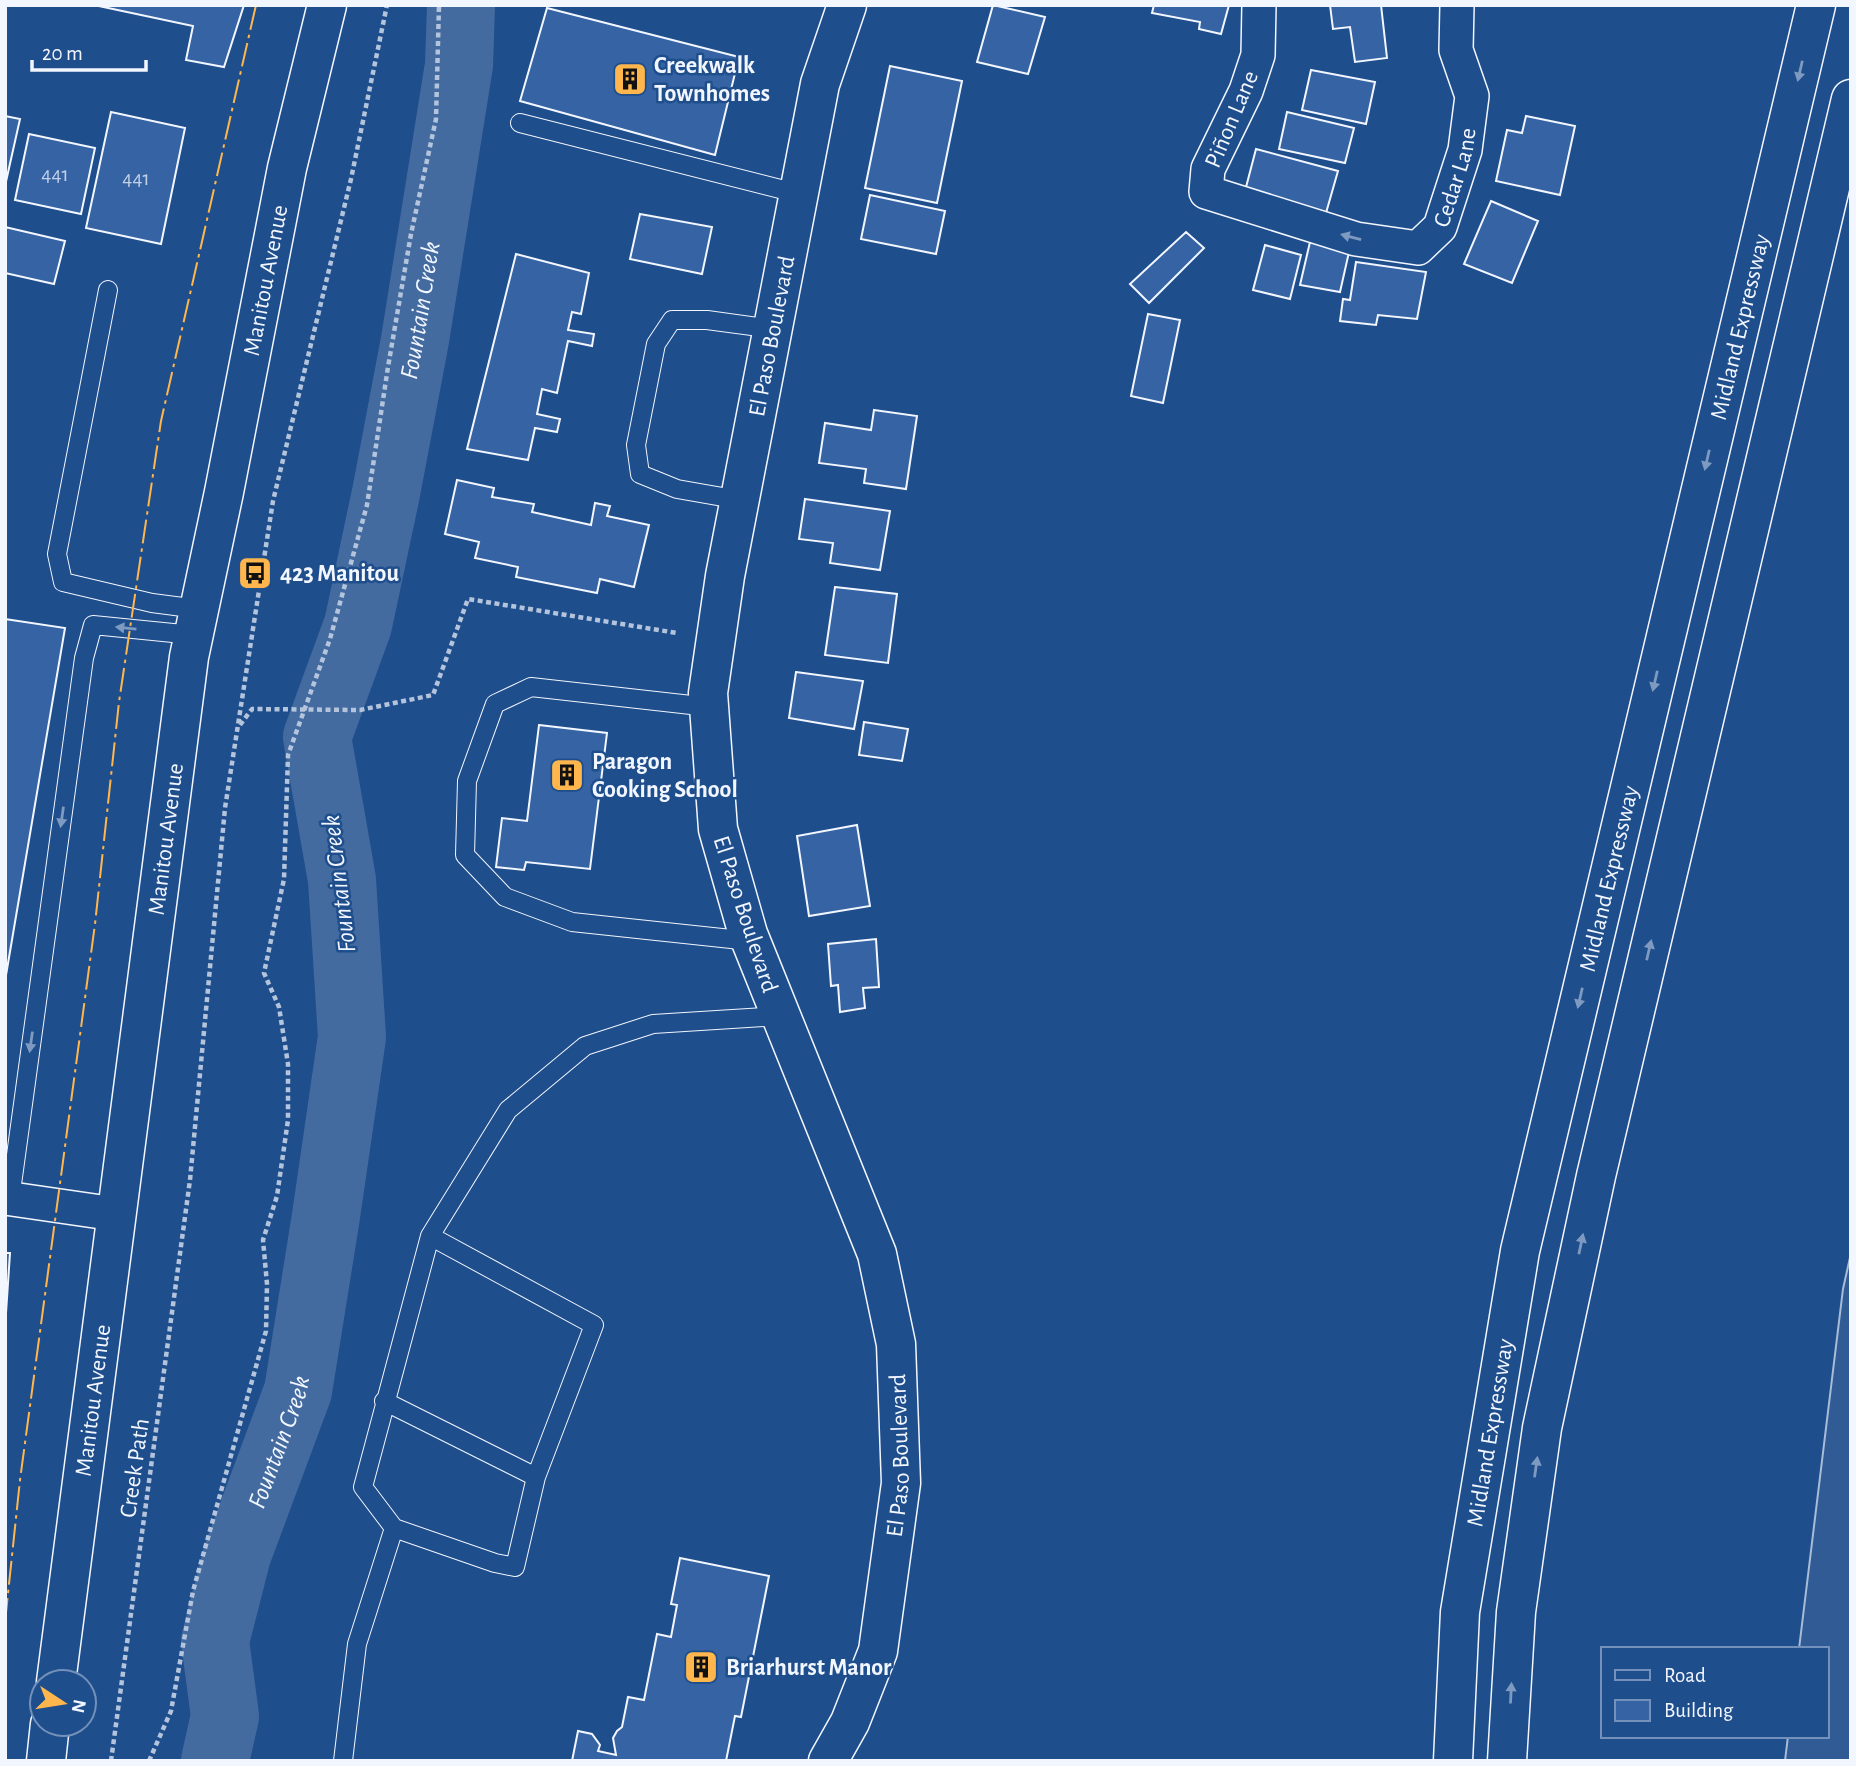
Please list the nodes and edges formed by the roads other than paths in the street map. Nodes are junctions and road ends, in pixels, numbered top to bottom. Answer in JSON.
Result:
{"nodes":[{"id":1,"x":327,"y":5,"type":"edge"},
{"id":2,"x":848,"y":5,"type":"edge"},
{"id":3,"x":1259,"y":5,"type":"edge"},
{"id":4,"x":1457,"y":5,"type":"edge"},
{"id":5,"x":1816,"y":5,"type":"edge"},
{"id":6,"x":1851,"y":99,"type":"edge"},
{"id":7,"x":520,"y":122,"type":"dead end"},
{"id":8,"x":1206,"y":192,"type":"joint"},
{"id":9,"x":800,"y":194,"type":"junction"},
{"id":10,"x":108,"y":290,"type":"dead end"},
{"id":11,"x":773,"y":329,"type":"junction"},
{"id":12,"x":740,"y":500,"type":"junction"},
{"id":13,"x":196,"y":622,"type":"junction"},
{"id":14,"x":709,"y":707,"type":"junction"},
{"id":15,"x":750,"y":941,"type":"junction"},
{"id":16,"x":780,"y":1016,"type":"junction"},
{"id":17,"x":7,"y":1198,"type":"edge"},
{"id":18,"x":115,"y":1214,"type":"junction"},
{"id":19,"x":430,"y":1236,"type":"junction"},
{"id":20,"x":384,"y":1401,"type":"junction"},
{"id":21,"x":536,"y":1476,"type":"junction"},
{"id":22,"x":394,"y":1528,"type":"junction"},
{"id":23,"x":58,"y":1668,"type":"edge"},
{"id":24,"x":48,"y":1738,"type":"edge"},
{"id":25,"x":46,"y":1761,"type":"edge"},
{"id":26,"x":343,"y":1761,"type":"edge"},
{"id":27,"x":828,"y":1761,"type":"edge"},
{"id":28,"x":1453,"y":1761,"type":"edge"},
{"id":29,"x":1507,"y":1761,"type":"edge"}],
"edges":[{"from":1,"to":13,"type":"main road","name":"Manitou Avenue"},
{"from":2,"to":9,"type":"main road","name":"El Paso Boulevard"},
{"from":3,"to":8,"type":"street","name":"Piñon Lane"},
{"from":4,"to":8,"type":"street","name":"Cedar Lane","one_way":true},
{"from":5,"to":28,"type":"main road","name":"Midland Expressway","one_way":true},
{"from":29,"to":6,"type":"main road","name":"Midland Expressway","one_way":true},
{"from":7,"to":9,"type":"lane"},
{"from":9,"to":11,"type":"main road","name":"El Paso Boulevard"},
{"from":10,"to":13,"type":"lane"},
{"from":11,"to":12,"type":"main road","name":"El Paso Boulevard"},
{"from":11,"to":12,"type":"lane"},
{"from":12,"to":14,"type":"main road","name":"El Paso Boulevard"},
{"from":13,"to":17,"type":"lane","one_way":true},
{"from":13,"to":18,"type":"main road","name":"Manitou Avenue"},
{"from":14,"to":15,"type":"main road","name":"El Paso Boulevard"},
{"from":14,"to":15,"type":"lane"},
{"from":15,"to":16,"type":"main road","name":"El Paso Boulevard"},
{"from":16,"to":19,"type":"lane"},
{"from":16,"to":27,"type":"main road","name":"El Paso Boulevard"},
{"from":17,"to":18,"type":"street"},
{"from":18,"to":23,"type":"main road","name":"Manitou Avenue"},
{"from":19,"to":20,"type":"lane"},
{"from":19,"to":21,"type":"lane"},
{"from":20,"to":21,"type":"lane"},
{"from":20,"to":22,"type":"lane"},
{"from":21,"to":22,"type":"lane"},
{"from":22,"to":26,"type":"lane"},
{"from":24,"to":25,"type":"main road"}]}
